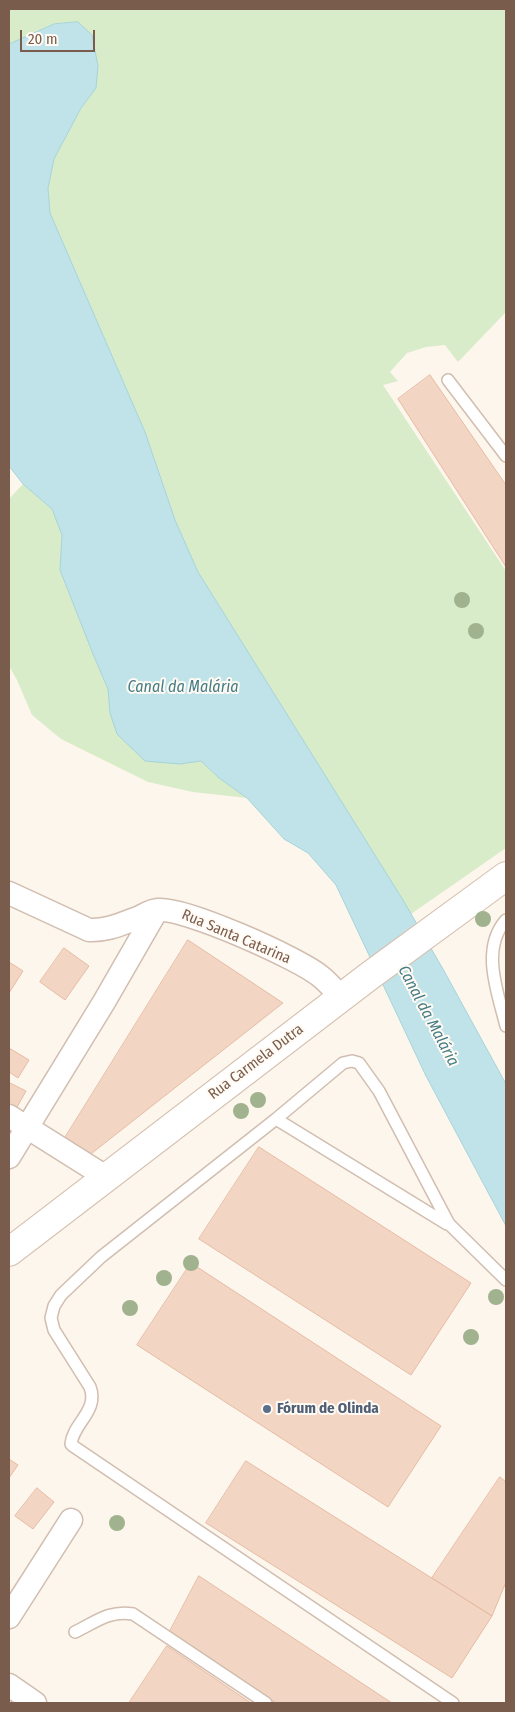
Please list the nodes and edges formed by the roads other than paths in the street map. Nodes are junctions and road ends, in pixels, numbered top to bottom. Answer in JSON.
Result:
{"nodes":[{"id":1,"x":448,"y":380,"type":"dead end"},
{"id":2,"x":506,"y":456,"type":"edge"},
{"id":3,"x":506,"y":876,"type":"edge"},
{"id":4,"x":9,"y":893,"type":"edge"},
{"id":5,"x":157,"y":910,"type":"junction"},
{"id":6,"x":506,"y":920,"type":"edge"},
{"id":7,"x":342,"y":998,"type":"junction"},
{"id":8,"x":506,"y":1026,"type":"edge"},
{"id":9,"x":276,"y":1119,"type":"junction"},
{"id":10,"x":18,"y":1122,"type":"edge"},
{"id":11,"x":9,"y":1157,"type":"edge"},
{"id":12,"x":106,"y":1177,"type":"junction"},
{"id":13,"x":449,"y":1224,"type":"junction"},
{"id":14,"x":9,"y":1252,"type":"edge"},
{"id":15,"x":506,"y":1280,"type":"edge"},
{"id":16,"x":71,"y":1520,"type":"dead end"},
{"id":17,"x":9,"y":1617,"type":"edge"},
{"id":18,"x":76,"y":1632,"type":"dead end"},
{"id":19,"x":9,"y":1685,"type":"edge"},
{"id":20,"x":35,"y":1703,"type":"edge"},
{"id":21,"x":266,"y":1703,"type":"edge"},
{"id":22,"x":453,"y":1703,"type":"edge"}],
"edges":[{"from":1,"to":2,"type":"lane"},
{"from":3,"to":7,"type":"street","name":"Rua Carmela Dutra"},
{"from":4,"to":5,"type":"street"},
{"from":5,"to":7,"type":"street","name":"Rua Santa Catarina"},
{"from":5,"to":10,"type":"street"},
{"from":6,"to":8,"type":"lane"},
{"from":7,"to":12,"type":"street","name":"Rua Carmela Dutra"},
{"from":9,"to":13,"type":"lane"},
{"from":9,"to":13,"type":"lane"},
{"from":9,"to":22,"type":"lane"},
{"from":10,"to":11,"type":"street"},
{"from":10,"to":12,"type":"street"},
{"from":12,"to":14,"type":"street","name":"Rua Carmela Dutra"},
{"from":13,"to":15,"type":"lane"},
{"from":16,"to":17,"type":"street"},
{"from":18,"to":21,"type":"lane"},
{"from":19,"to":20,"type":"street"}]}
